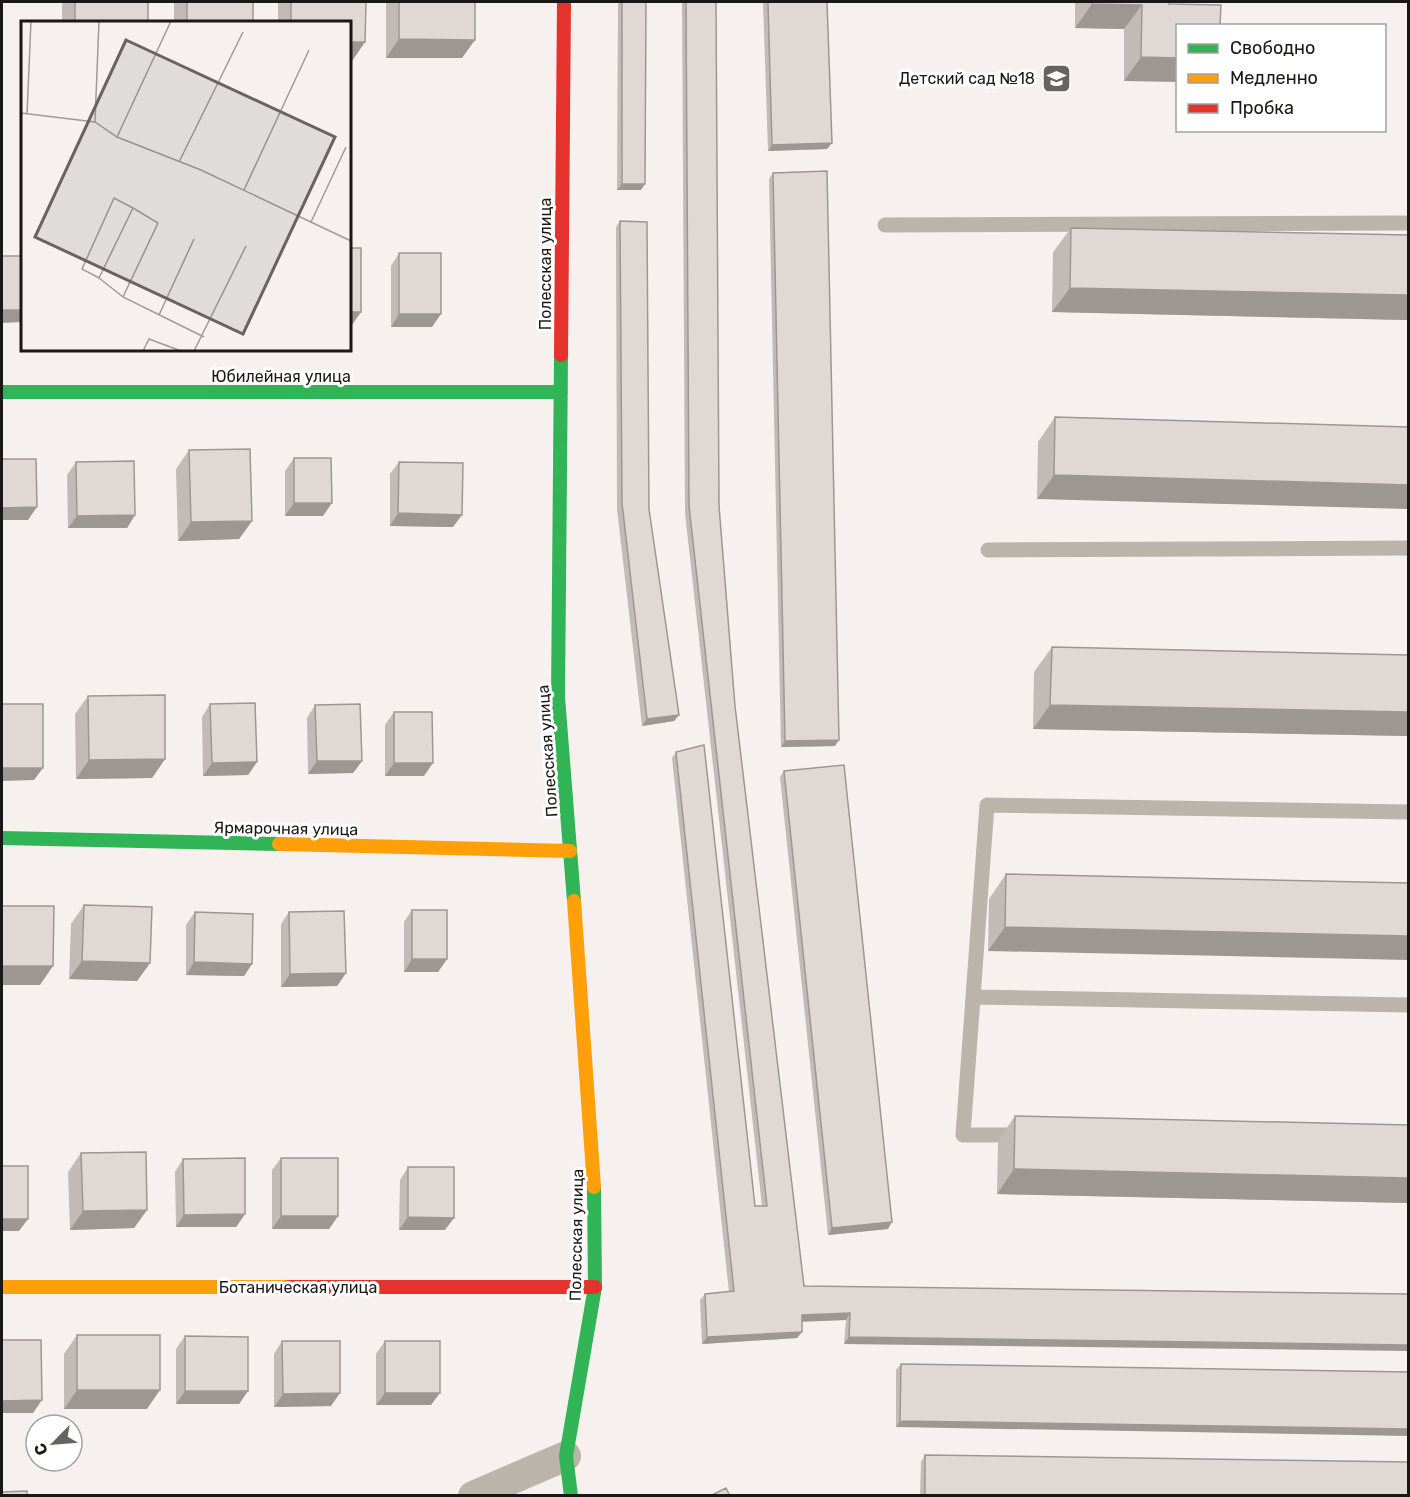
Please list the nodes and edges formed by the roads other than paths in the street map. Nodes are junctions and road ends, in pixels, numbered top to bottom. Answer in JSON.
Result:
{"nodes":[{"id":1,"x":564,"y":2,"type":"edge"},
{"id":2,"x":1408,"y":223,"type":"edge"},
{"id":3,"x":885,"y":225,"type":"dead end"},
{"id":4,"x":2,"y":392,"type":"edge"},
{"id":5,"x":561,"y":392,"type":"junction"},
{"id":6,"x":1408,"y":549,"type":"edge"},
{"id":7,"x":988,"y":550,"type":"dead end"},
{"id":8,"x":1408,"y":812,"type":"edge"},
{"id":9,"x":2,"y":838,"type":"edge"},
{"id":10,"x":570,"y":851,"type":"junction"},
{"id":11,"x":973,"y":996,"type":"junction"},
{"id":12,"x":1408,"y":1005,"type":"edge"},
{"id":13,"x":1033,"y":1135,"type":"edge"},
{"id":14,"x":2,"y":1287,"type":"edge"},
{"id":15,"x":595,"y":1287,"type":"junction"},
{"id":16,"x":566,"y":1456,"type":"junction"},
{"id":17,"x":473,"y":1496,"type":"edge"},
{"id":18,"x":571,"y":1496,"type":"edge"}],
"edges":[{"from":1,"to":5,"type":"street","name":"Полесская улица"},
{"from":2,"to":3,"type":"lane"},
{"from":4,"to":5,"type":"street","name":"Юбилейная улица"},
{"from":5,"to":10,"type":"street","name":"Полесская улица"},
{"from":6,"to":7,"type":"lane"},
{"from":8,"to":11,"type":"lane"},
{"from":9,"to":10,"type":"street","name":"Ярмарочная улица"},
{"from":10,"to":15,"type":"street","name":"Полесская улица"},
{"from":11,"to":12,"type":"lane"},
{"from":11,"to":13,"type":"lane"},
{"from":14,"to":15,"type":"street","name":"Ботаническая улица"},
{"from":15,"to":16,"type":"street","name":"Полесская улица"},
{"from":16,"to":17,"type":"street"},
{"from":16,"to":18,"type":"street","name":"Полесская улица"}]}
